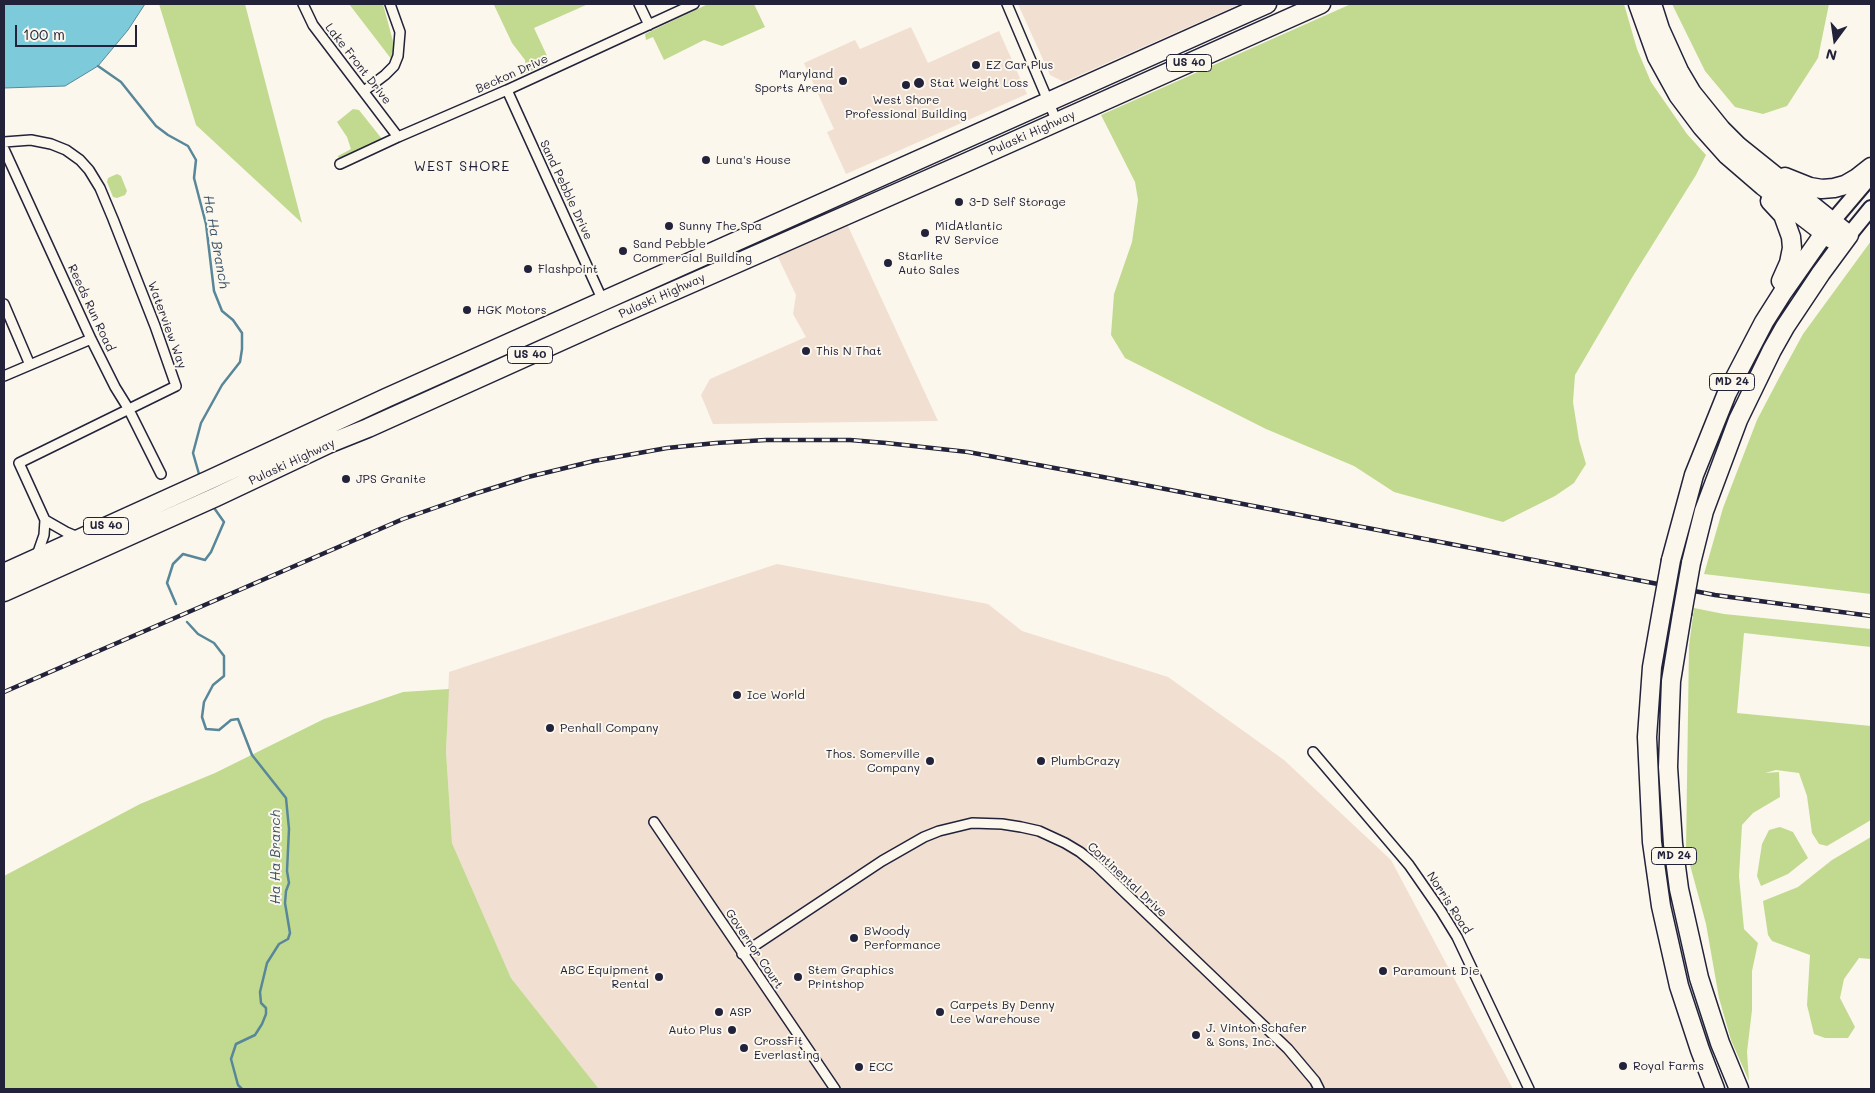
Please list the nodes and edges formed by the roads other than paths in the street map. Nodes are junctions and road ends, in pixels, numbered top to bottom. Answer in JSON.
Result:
{"nodes":[{"id":1,"x":302,"y":4,"type":"edge"},
{"id":2,"x":390,"y":4,"type":"edge"},
{"id":3,"x":639,"y":4,"type":"edge"},
{"id":4,"x":694,"y":4,"type":"edge"},
{"id":5,"x":1007,"y":4,"type":"edge"},
{"id":6,"x":1321,"y":4,"type":"edge"},
{"id":7,"x":1648,"y":4,"type":"edge"},
{"id":8,"x":1263,"y":5,"type":"edge"},
{"id":9,"x":649,"y":25,"type":"junction"},
{"id":10,"x":507,"y":90,"type":"junction"},
{"id":11,"x":364,"y":91,"type":"junction"},
{"id":12,"x":1049,"y":102,"type":"junction"},
{"id":13,"x":1057,"y":122,"type":"junction"},
{"id":14,"x":398,"y":137,"type":"junction"},
{"id":15,"x":4,"y":142,"type":"edge"},
{"id":16,"x":4,"y":149,"type":"edge"},
{"id":17,"x":1727,"y":155,"type":"junction"},
{"id":18,"x":340,"y":164,"type":"dead end"},
{"id":19,"x":1761,"y":165,"type":"junction"},
{"id":20,"x":1871,"y":167,"type":"edge"},
{"id":21,"x":1871,"y":176,"type":"edge"},
{"id":22,"x":1871,"y":208,"type":"edge"},
{"id":23,"x":1827,"y":227,"type":"junction"},
{"id":24,"x":1845,"y":240,"type":"junction"},
{"id":25,"x":603,"y":301,"type":"junction"},
{"id":26,"x":4,"y":304,"type":"edge"},
{"id":27,"x":1764,"y":322,"type":"junction"},
{"id":28,"x":91,"y":339,"type":"junction"},
{"id":29,"x":30,"y":365,"type":"junction"},
{"id":30,"x":4,"y":376,"type":"edge"},
{"id":31,"x":128,"y":408,"type":"junction"},
{"id":32,"x":161,"y":474,"type":"dead end"},
{"id":33,"x":45,"y":520,"type":"junction"},
{"id":34,"x":80,"y":538,"type":"junction"},
{"id":35,"x":35,"y":559,"type":"junction"},
{"id":36,"x":4,"y":573,"type":"edge"},
{"id":37,"x":4,"y":592,"type":"edge"},
{"id":38,"x":1313,"y":752,"type":"dead end"},
{"id":39,"x":654,"y":822,"type":"dead end"},
{"id":40,"x":742,"y":954,"type":"junction"},
{"id":41,"x":1713,"y":1086,"type":"edge"},
{"id":42,"x":835,"y":1089,"type":"edge"},
{"id":43,"x":1319,"y":1089,"type":"edge"},
{"id":44,"x":1529,"y":1089,"type":"edge"},
{"id":45,"x":1739,"y":1089,"type":"edge"}],
"edges":[{"from":1,"to":11,"type":"street","name":"Lake Front Drive"},
{"from":2,"to":11,"type":"street"},
{"from":3,"to":9,"type":"street"},
{"from":4,"to":9,"type":"street","name":"Beckon Drive"},
{"from":5,"to":12,"type":"street"},
{"from":6,"to":13,"type":"highway","name":"Pulaski Highway","number":"US 40"},
{"from":7,"to":17,"type":"highway"},
{"from":7,"to":19,"type":"highway"},
{"from":8,"to":12,"type":"highway","name":"Pulaski Highway","number":"US 40"},
{"from":9,"to":10,"type":"street","name":"Beckon Drive"},
{"from":10,"to":14,"type":"street","name":"Beckon Drive"},
{"from":10,"to":25,"type":"street","name":"Sand Pebble Drive"},
{"from":11,"to":14,"type":"street","name":"Lake Front Drive"},
{"from":12,"to":13,"type":"street"},
{"from":12,"to":25,"type":"highway","name":"Pulaski Highway","number":"US 40"},
{"from":13,"to":37,"type":"highway","name":"Pulaski Highway","number":"US 40"},
{"from":14,"to":18,"type":"street","name":"Beckon Drive"},
{"from":15,"to":31,"type":"street","name":"Waterview Way"},
{"from":16,"to":28,"type":"street","name":"Reeds Run Road"},
{"from":17,"to":23,"type":"highway"},
{"from":17,"to":27,"type":"highway"},
{"from":19,"to":20,"type":"highway"},
{"from":19,"to":23,"type":"highway"},
{"from":21,"to":23,"type":"main road","number":"MD 24"},
{"from":22,"to":24,"type":"main road","number":"MD 24"},
{"from":23,"to":24,"type":"highway"},
{"from":23,"to":27,"type":"highway","number":"MD 24"},
{"from":24,"to":45,"type":"highway","number":"MD 24","bridge":true},
{"from":25,"to":34,"type":"highway","name":"Pulaski Highway","number":"US 40"},
{"from":26,"to":29,"type":"street"},
{"from":27,"to":41,"type":"highway","number":"MD 24","bridge":true},
{"from":28,"to":29,"type":"street"},
{"from":28,"to":31,"type":"street","name":"Reeds Run Road"},
{"from":29,"to":30,"type":"street"},
{"from":31,"to":32,"type":"street","name":"Reeds Run Road"},
{"from":31,"to":33,"type":"street","name":"Waterview Way"},
{"from":33,"to":34,"type":"street"},
{"from":33,"to":35,"type":"street"},
{"from":34,"to":35,"type":"highway","name":"Pulaski Highway","number":"US 40"},
{"from":35,"to":36,"type":"highway","name":"Pulaski Highway","number":"US 40"},
{"from":38,"to":44,"type":"street","name":"Norris Road"},
{"from":39,"to":40,"type":"street","name":"Governor Court"},
{"from":40,"to":42,"type":"street","name":"Governor Court"},
{"from":40,"to":43,"type":"street","name":"Continental Drive"}]}
